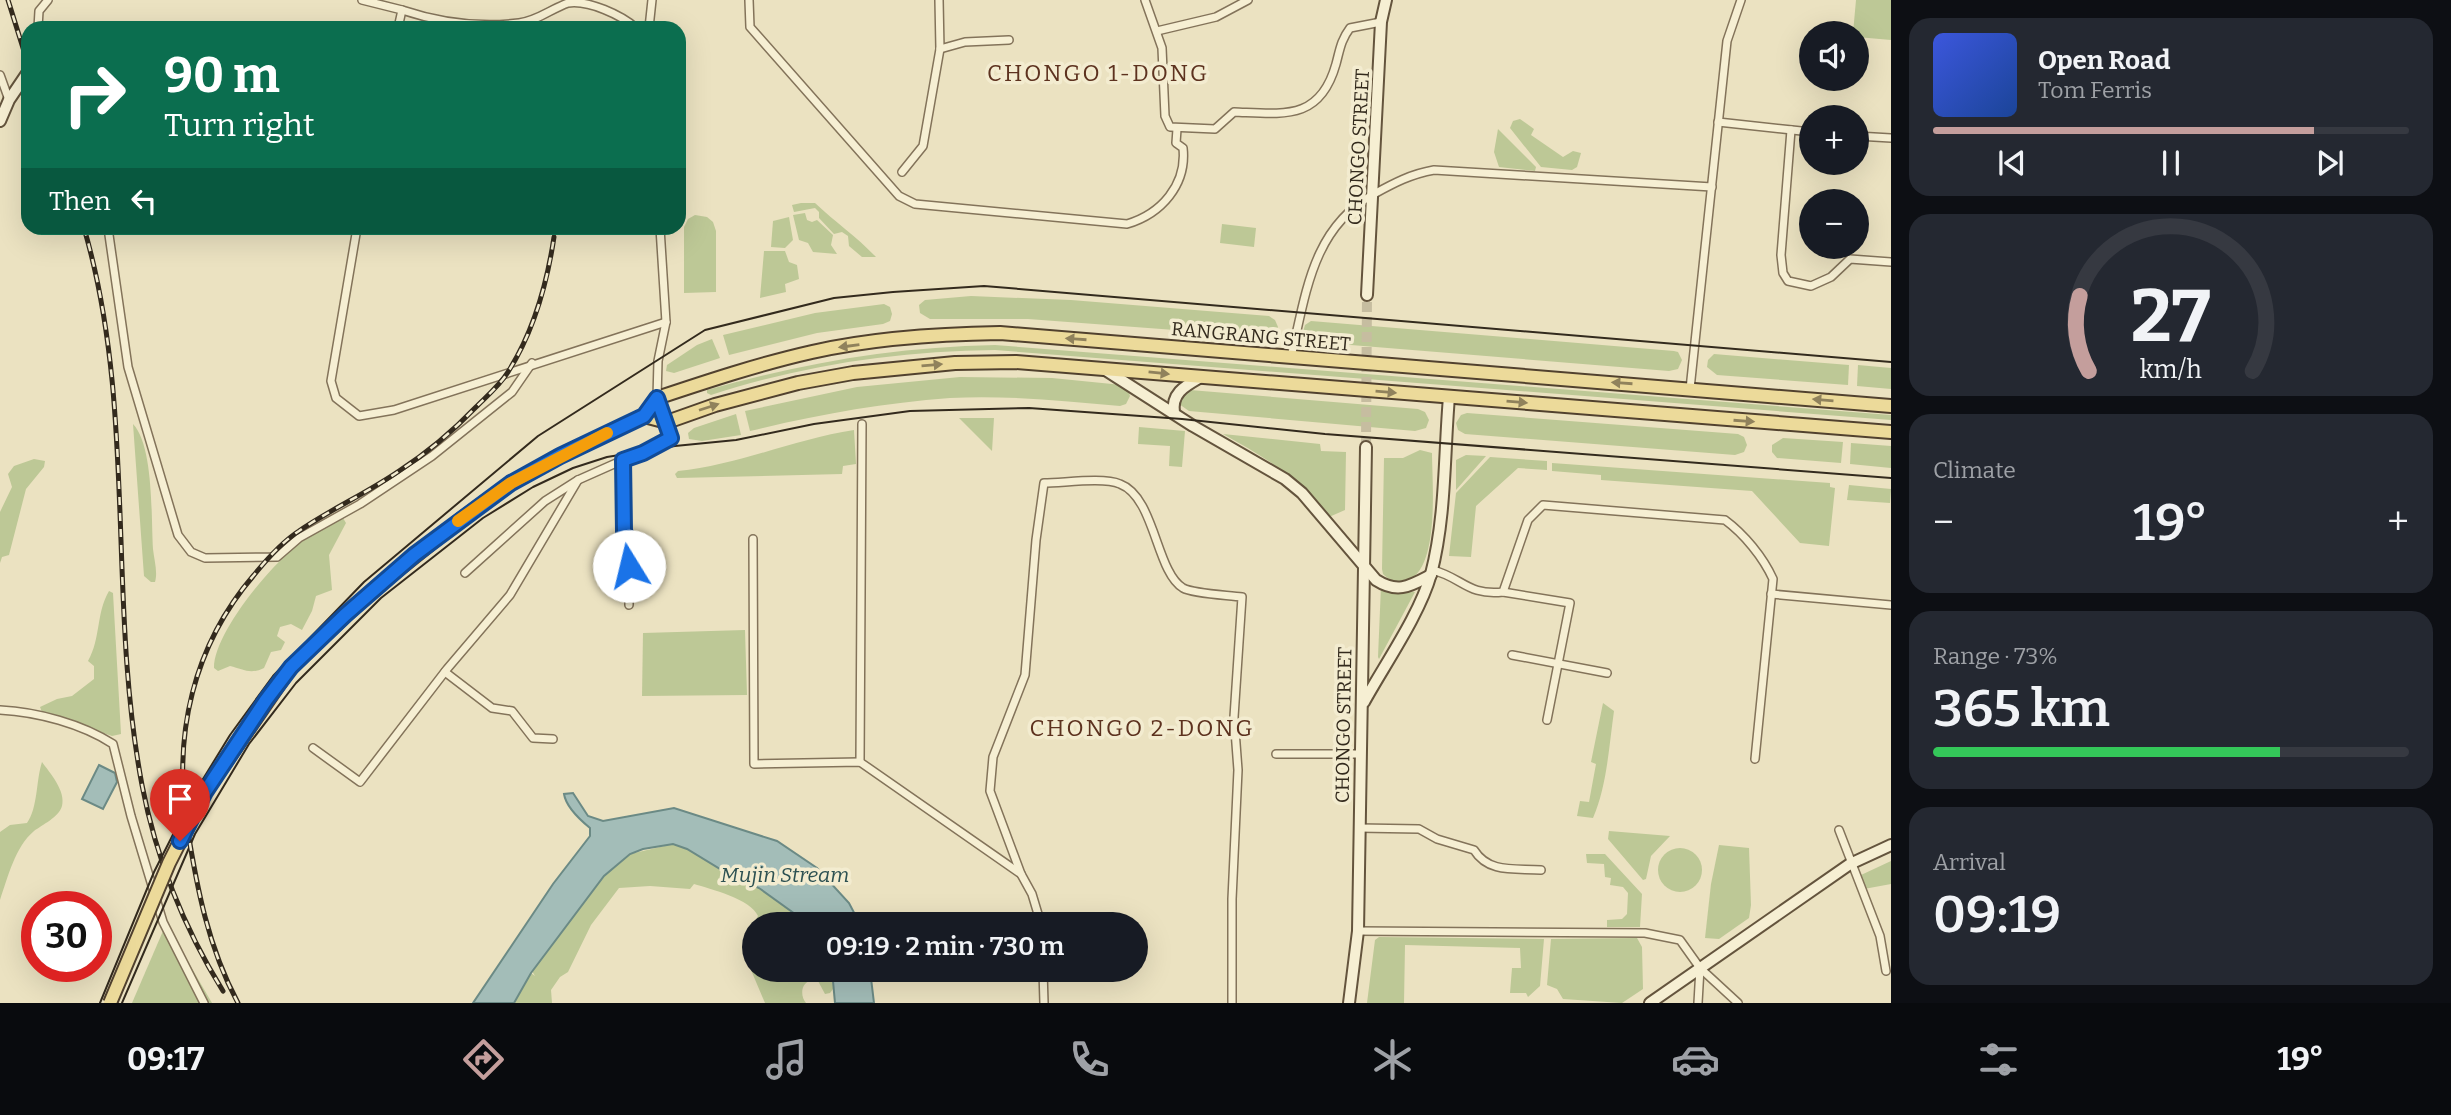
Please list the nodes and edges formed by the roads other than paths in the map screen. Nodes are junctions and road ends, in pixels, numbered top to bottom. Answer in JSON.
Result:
{"nodes":[{"id":1,"x":48,"y":0,"type":"edge"},
{"id":2,"x":362,"y":0,"type":"edge"},
{"id":3,"x":652,"y":0,"type":"edge"},
{"id":4,"x":749,"y":0,"type":"edge"},
{"id":5,"x":939,"y":0,"type":"edge"},
{"id":6,"x":1145,"y":0,"type":"edge"},
{"id":7,"x":1248,"y":0,"type":"edge"},
{"id":8,"x":1386,"y":0,"type":"edge"},
{"id":9,"x":1741,"y":0,"type":"edge"},
{"id":10,"x":402,"y":10,"type":"junction"},
{"id":11,"x":38,"y":21,"type":"edge"},
{"id":12,"x":400,"y":21,"type":"edge"},
{"id":13,"x":440,"y":21,"type":"edge"},
{"id":14,"x":527,"y":21,"type":"edge"},
{"id":15,"x":624,"y":21,"type":"edge"},
{"id":16,"x":650,"y":21,"type":"edge"},
{"id":17,"x":1381,"y":22,"type":"junction"},
{"id":18,"x":1157,"y":31,"type":"junction"},
{"id":19,"x":1009,"y":40,"type":"dead end"},
{"id":20,"x":940,"y":49,"type":"junction"},
{"id":21,"x":0,"y":75,"type":"edge"},
{"id":22,"x":21,"y":82,"type":"edge"},
{"id":23,"x":9,"y":100,"type":"junction"},
{"id":24,"x":0,"y":121,"type":"edge"},
{"id":25,"x":1718,"y":122,"type":"junction"},
{"id":26,"x":1177,"y":129,"type":"junction"},
{"id":27,"x":1791,"y":130,"type":"junction"},
{"id":28,"x":1799,"y":131,"type":"edge"},
{"id":29,"x":1869,"y":137,"type":"edge"},
{"id":30,"x":1891,"y":138,"type":"edge"},
{"id":31,"x":901,"y":172,"type":"dead end"},
{"id":32,"x":1712,"y":187,"type":"junction"},
{"id":33,"x":1373,"y":194,"type":"junction"},
{"id":34,"x":109,"y":235,"type":"edge"},
{"id":35,"x":356,"y":235,"type":"edge"},
{"id":36,"x":660,"y":235,"type":"edge"},
{"id":37,"x":1891,"y":262,"type":"edge"},
{"id":38,"x":1367,"y":295,"type":"tunnel mouth"},
{"id":39,"x":666,"y":322,"type":"junction"},
{"id":40,"x":1290,"y":358,"type":"junction"},
{"id":41,"x":532,"y":363,"type":"junction"},
{"id":42,"x":1102,"y":367,"type":"junction"},
{"id":43,"x":1201,"y":377,"type":"junction"},
{"id":44,"x":1690,"y":388,"type":"junction"},
{"id":45,"x":1449,"y":397,"type":"junction"},
{"id":46,"x":657,"y":398,"type":"junction"},
{"id":47,"x":1891,"y":406,"type":"edge"},
{"id":48,"x":1174,"y":413,"type":"junction"},
{"id":49,"x":644,"y":416,"type":"junction"},
{"id":50,"x":667,"y":422,"type":"junction"},
{"id":51,"x":862,"y":424,"type":"dead end"},
{"id":52,"x":1891,"y":432,"type":"edge"},
{"id":53,"x":1366,"y":447,"type":"tunnel mouth"},
{"id":54,"x":623,"y":460,"type":"junction"},
{"id":55,"x":578,"y":480,"type":"junction"},
{"id":56,"x":753,"y":539,"type":"dead end"},
{"id":57,"x":1363,"y":565,"type":"junction"},
{"id":58,"x":465,"y":573,"type":"dead end"},
{"id":59,"x":1432,"y":573,"type":"junction"},
{"id":60,"x":1503,"y":592,"type":"junction"},
{"id":61,"x":1771,"y":594,"type":"junction"},
{"id":62,"x":629,"y":605,"type":"dead end"},
{"id":63,"x":1891,"y":605,"type":"edge"},
{"id":64,"x":1512,"y":655,"type":"dead end"},
{"id":65,"x":1558,"y":664,"type":"junction"},
{"id":66,"x":445,"y":672,"type":"junction"},
{"id":67,"x":1607,"y":673,"type":"dead end"},
{"id":68,"x":1362,"y":705,"type":"junction"},
{"id":69,"x":0,"y":710,"type":"edge"},
{"id":70,"x":1547,"y":720,"type":"dead end"},
{"id":71,"x":553,"y":739,"type":"dead end"},
{"id":72,"x":313,"y":748,"type":"dead end"},
{"id":73,"x":1276,"y":754,"type":"dead end"},
{"id":74,"x":1360,"y":754,"type":"junction"},
{"id":75,"x":1755,"y":759,"type":"dead end"},
{"id":76,"x":860,"y":762,"type":"junction"},
{"id":77,"x":1358,"y":828,"type":"junction"},
{"id":78,"x":1839,"y":830,"type":"dead end"},
{"id":79,"x":1891,"y":845,"type":"edge"},
{"id":80,"x":1850,"y":864,"type":"junction"},
{"id":81,"x":1541,"y":870,"type":"dead end"},
{"id":82,"x":1021,"y":874,"type":"junction"},
{"id":83,"x":1037,"y":912,"type":"edge"},
{"id":84,"x":1358,"y":931,"type":"junction"},
{"id":85,"x":1700,"y":968,"type":"junction"},
{"id":86,"x":1886,"y":971,"type":"dead end"},
{"id":87,"x":1043,"y":982,"type":"edge"},
{"id":88,"x":110,"y":1003,"type":"edge"},
{"id":89,"x":204,"y":1003,"type":"edge"},
{"id":90,"x":1044,"y":1003,"type":"edge"},
{"id":91,"x":1232,"y":1003,"type":"edge"},
{"id":92,"x":1349,"y":1003,"type":"edge"},
{"id":93,"x":1650,"y":1003,"type":"edge"},
{"id":94,"x":1698,"y":1003,"type":"edge"},
{"id":95,"x":1738,"y":1003,"type":"edge"}],
"edges":[{"from":1,"to":11,"type":"street"},
{"from":2,"to":10,"type":"street"},
{"from":3,"to":16,"type":"street"},
{"from":4,"to":26,"type":"street"},
{"from":5,"to":20,"type":"street"},
{"from":6,"to":18,"type":"street"},
{"from":7,"to":18,"type":"street"},
{"from":8,"to":17,"type":"main road","name":"CHONGO STREET"},
{"from":9,"to":25,"type":"street"},
{"from":10,"to":12,"type":"street"},
{"from":10,"to":13,"type":"street"},
{"from":14,"to":15,"type":"street"},
{"from":17,"to":26,"type":"street"},
{"from":17,"to":33,"type":"main road","name":"CHONGO STREET"},
{"from":18,"to":26,"type":"street"},
{"from":19,"to":20,"type":"street"},
{"from":20,"to":31,"type":"street"},
{"from":21,"to":23,"type":"street"},
{"from":22,"to":23,"type":"main road"},
{"from":23,"to":24,"type":"main road"},
{"from":25,"to":27,"type":"street"},
{"from":25,"to":32,"type":"street"},
{"from":27,"to":28,"type":"street"},
{"from":27,"to":37,"type":"street"},
{"from":29,"to":30,"type":"street"},
{"from":32,"to":33,"type":"street"},
{"from":32,"to":44,"type":"street"},
{"from":33,"to":38,"type":"main road","name":"CHONGO STREET"},
{"from":33,"to":40,"type":"street"},
{"from":34,"to":41,"type":"street"},
{"from":35,"to":41,"type":"street"},
{"from":36,"to":39,"type":"street"},
{"from":39,"to":41,"type":"street"},
{"from":39,"to":46,"type":"street"},
{"from":44,"to":40,"type":"main road","name":"RANGRANG STREET","one_way":true},
{"from":40,"to":46,"type":"main road","name":"RANGRANG STREET","one_way":true},
{"from":42,"to":43,"type":"main road","one_way":true},
{"from":42,"to":48,"type":"main road"},
{"from":50,"to":42,"type":"main road","one_way":true},
{"from":43,"to":45,"type":"main road","one_way":true},
{"from":43,"to":48,"type":"main road"},
{"from":47,"to":44,"type":"main road","name":"RANGRANG STREET","one_way":true},
{"from":45,"to":52,"type":"main road","one_way":true},
{"from":45,"to":59,"type":"main road"},
{"from":46,"to":49,"type":"main road"},
{"from":46,"to":50,"type":"street"},
{"from":48,"to":57,"type":"main road"},
{"from":49,"to":50,"type":"main road"},
{"from":49,"to":88,"type":"main road","bridge":true},
{"from":50,"to":54,"type":"street"},
{"from":51,"to":76,"type":"street"},
{"from":53,"to":57,"type":"main road","name":"CHONGO STREET"},
{"from":54,"to":55,"type":"street"},
{"from":54,"to":62,"type":"street"},
{"from":55,"to":58,"type":"street"},
{"from":55,"to":66,"type":"street"},
{"from":56,"to":76,"type":"street"},
{"from":57,"to":59,"type":"main road"},
{"from":57,"to":68,"type":"main road","name":"CHONGO STREET"},
{"from":59,"to":60,"type":"street"},
{"from":59,"to":68,"type":"main road"},
{"from":60,"to":61,"type":"street"},
{"from":60,"to":65,"type":"street"},
{"from":61,"to":63,"type":"street"},
{"from":61,"to":75,"type":"street"},
{"from":64,"to":65,"type":"street"},
{"from":65,"to":67,"type":"street"},
{"from":65,"to":70,"type":"street"},
{"from":66,"to":71,"type":"street"},
{"from":66,"to":72,"type":"street"},
{"from":68,"to":74,"type":"main road","name":"CHONGO STREET"},
{"from":69,"to":89,"type":"street"},
{"from":73,"to":74,"type":"street"},
{"from":74,"to":77,"type":"main road","name":"CHONGO STREET"},
{"from":76,"to":82,"type":"street"},
{"from":77,"to":81,"type":"street"},
{"from":77,"to":84,"type":"main road","name":"CHONGO STREET"},
{"from":78,"to":80,"type":"street"},
{"from":79,"to":80,"type":"main road"},
{"from":80,"to":85,"type":"main road"},
{"from":80,"to":86,"type":"street"},
{"from":82,"to":83,"type":"street"},
{"from":82,"to":91,"type":"street"},
{"from":84,"to":85,"type":"street"},
{"from":84,"to":92,"type":"main road","name":"CHONGO STREET"},
{"from":85,"to":93,"type":"main road"},
{"from":85,"to":94,"type":"street"},
{"from":85,"to":95,"type":"street"},
{"from":87,"to":90,"type":"street"}]}
